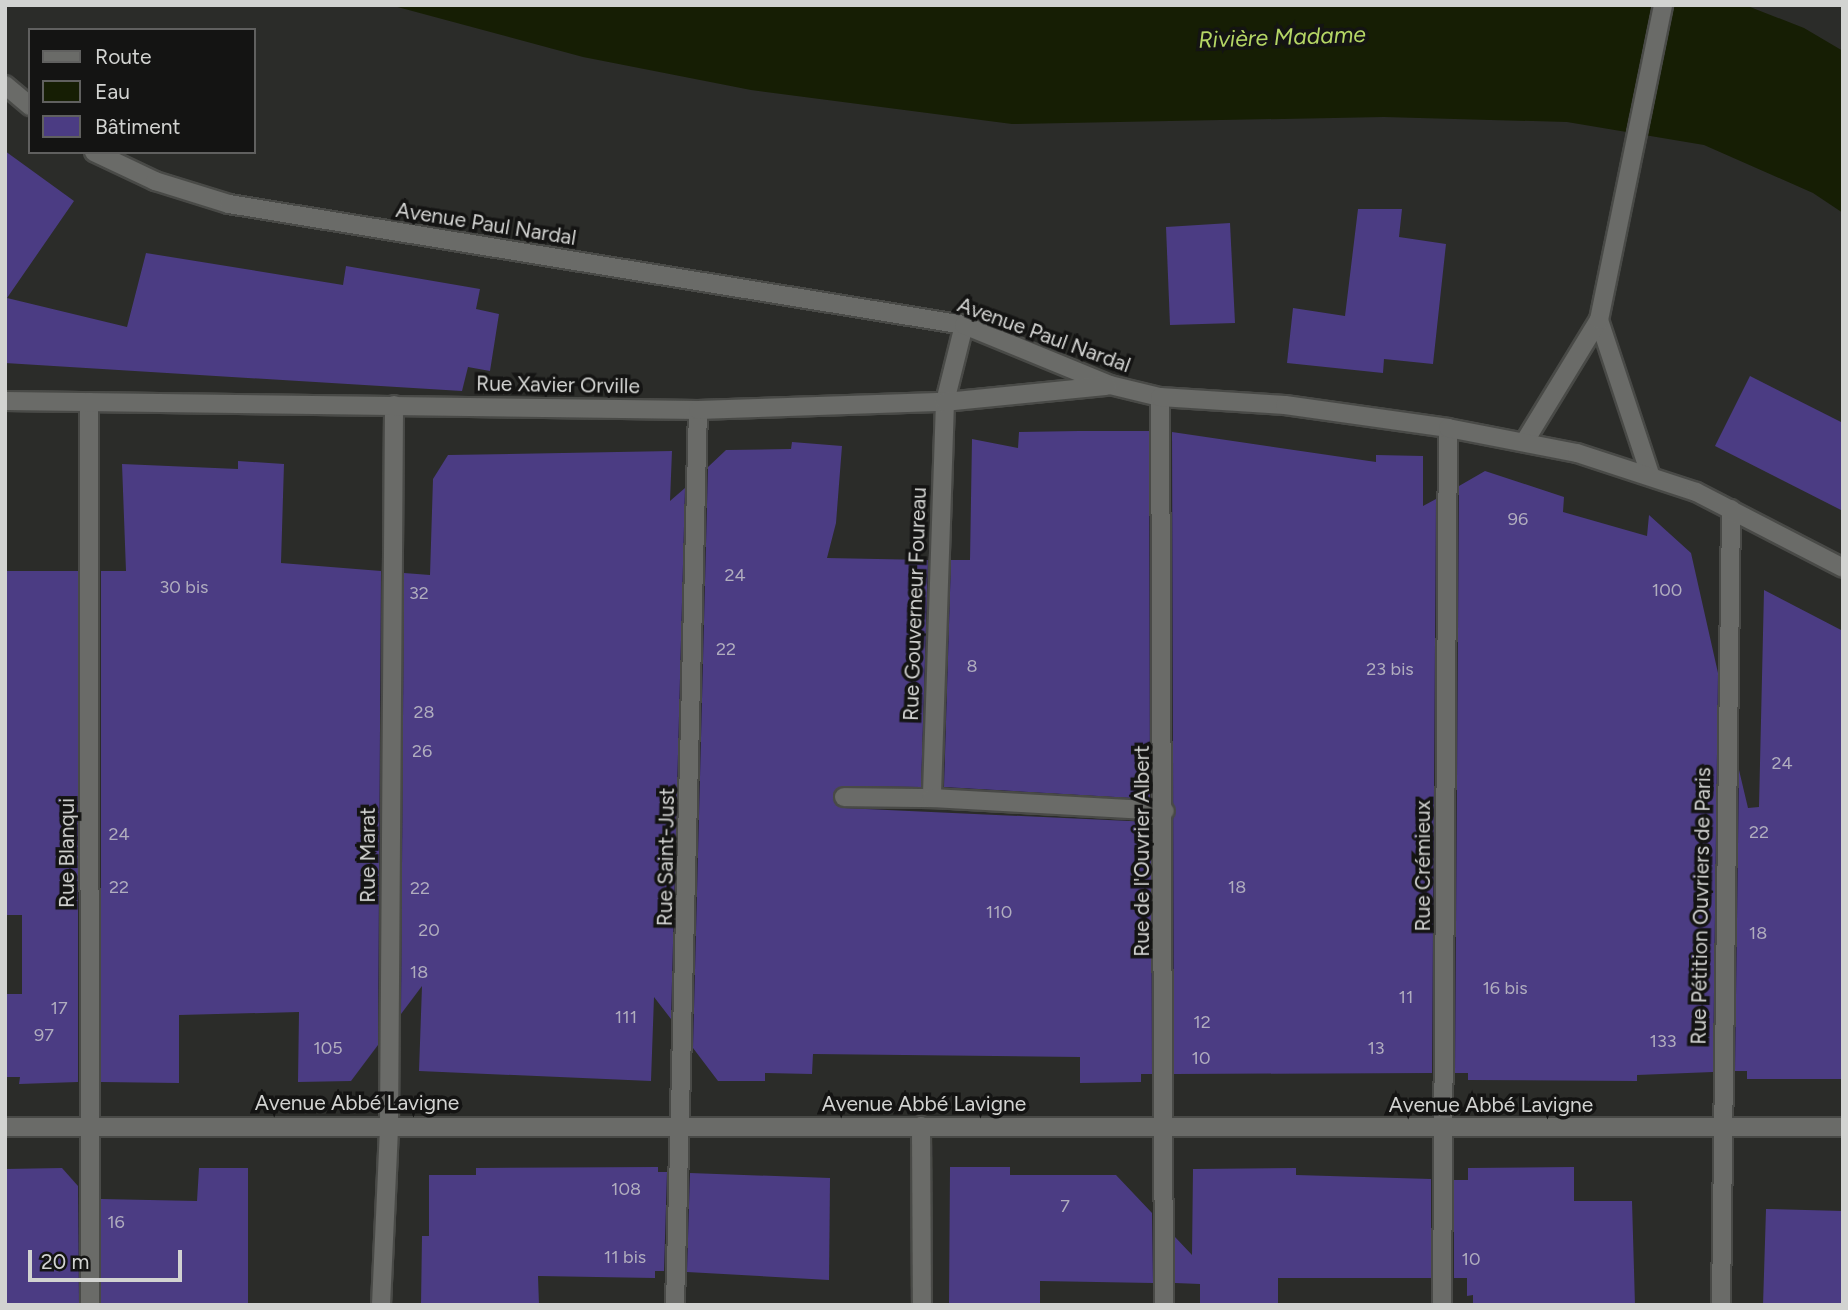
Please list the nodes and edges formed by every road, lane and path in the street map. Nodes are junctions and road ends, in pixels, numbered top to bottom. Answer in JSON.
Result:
{"nodes":[{"id":1,"x":1663,"y":5,"type":"edge"},
{"id":2,"x":5,"y":85,"type":"edge"},
{"id":3,"x":28,"y":104,"type":"edge"},
{"id":4,"x":98,"y":154,"type":"edge"},
{"id":5,"x":1599,"y":320,"type":"junction"},
{"id":6,"x":964,"y":325,"type":"junction"},
{"id":7,"x":1110,"y":385,"type":"junction"},
{"id":8,"x":1160,"y":397,"type":"junction"},
{"id":9,"x":5,"y":401,"type":"edge"},
{"id":10,"x":89,"y":402,"type":"junction"},
{"id":11,"x":945,"y":402,"type":"junction"},
{"id":12,"x":394,"y":405,"type":"junction"},
{"id":13,"x":698,"y":410,"type":"junction"},
{"id":14,"x":1448,"y":428,"type":"junction"},
{"id":15,"x":1525,"y":441,"type":"junction"},
{"id":16,"x":1650,"y":474,"type":"junction"},
{"id":17,"x":1731,"y":509,"type":"junction"},
{"id":18,"x":1843,"y":568,"type":"edge"},
{"id":19,"x":844,"y":797,"type":"dead end"},
{"id":20,"x":932,"y":798,"type":"junction"},
{"id":21,"x":1165,"y":811,"type":"junction"},
{"id":22,"x":90,"y":1126,"type":"junction"},
{"id":23,"x":389,"y":1126,"type":"junction"},
{"id":24,"x":921,"y":1126,"type":"junction"},
{"id":25,"x":5,"y":1127,"type":"edge"},
{"id":26,"x":682,"y":1127,"type":"junction"},
{"id":27,"x":1843,"y":1127,"type":"edge"},
{"id":28,"x":1165,"y":1128,"type":"junction"},
{"id":29,"x":1444,"y":1128,"type":"junction"},
{"id":30,"x":1720,"y":1128,"type":"junction"},
{"id":31,"x":90,"y":1305,"type":"edge"},
{"id":32,"x":381,"y":1305,"type":"edge"},
{"id":33,"x":675,"y":1305,"type":"edge"},
{"id":34,"x":922,"y":1305,"type":"edge"},
{"id":35,"x":1164,"y":1305,"type":"edge"},
{"id":36,"x":1442,"y":1305,"type":"edge"},
{"id":37,"x":1721,"y":1305,"type":"edge"}],
"edges":[{"from":1,"to":5,"type":"street"},
{"from":2,"to":3,"type":"street"},
{"from":4,"to":6,"type":"street","name":"Avenue Paul Nardal"},
{"from":5,"to":15,"type":"street"},
{"from":5,"to":16,"type":"street"},
{"from":6,"to":7,"type":"street","name":"Avenue Paul Nardal"},
{"from":6,"to":11,"type":"street","name":"Rue Gouverneur Foureau"},
{"from":7,"to":8,"type":"street","name":"Avenue Paul Nardal"},
{"from":7,"to":11,"type":"street","name":"Rue Xavier Orville"},
{"from":8,"to":14,"type":"street","name":"Avenue Paul Nardal"},
{"from":8,"to":21,"type":"street","name":"Rue de l'Ouvrier Albert"},
{"from":9,"to":10,"type":"street","name":"Rue Xavier Orville"},
{"from":10,"to":12,"type":"street","name":"Rue Xavier Orville"},
{"from":10,"to":22,"type":"street","name":"Rue Blanqui"},
{"from":11,"to":13,"type":"street","name":"Rue Xavier Orville"},
{"from":11,"to":20,"type":"street","name":"Rue Gouverneur Foureau"},
{"from":12,"to":13,"type":"street","name":"Rue Xavier Orville"},
{"from":12,"to":23,"type":"street","name":"Rue Marat"},
{"from":13,"to":26,"type":"street","name":"Rue Saint-Just"},
{"from":14,"to":15,"type":"street","name":"Avenue Paul Nardal"},
{"from":14,"to":29,"type":"street","name":"Rue Crémieux"},
{"from":15,"to":16,"type":"street","name":"Avenue Paul Nardal"},
{"from":16,"to":17,"type":"street","name":"Avenue Paul Nardal"},
{"from":17,"to":18,"type":"street","name":"Avenue Paul Nardal"},
{"from":17,"to":30,"type":"street","name":"Rue Pétition Ouvriers de Paris"},
{"from":19,"to":20,"type":"street"},
{"from":20,"to":21,"type":"street"},
{"from":21,"to":28,"type":"street","name":"Rue de l'Ouvrier Albert"},
{"from":22,"to":23,"type":"street","name":"Avenue Abbé Lavigne"},
{"from":22,"to":25,"type":"street","name":"Avenue Abbé Lavigne"},
{"from":22,"to":31,"type":"street","name":"Rue Blanqui"},
{"from":23,"to":26,"type":"street","name":"Avenue Abbé Lavigne"},
{"from":23,"to":32,"type":"street","name":"Rue Marat"},
{"from":24,"to":26,"type":"street","name":"Avenue Abbé Lavigne"},
{"from":24,"to":28,"type":"street","name":"Avenue Abbé Lavigne"},
{"from":24,"to":34,"type":"street"},
{"from":26,"to":33,"type":"street","name":"Rue Saint-Just"},
{"from":27,"to":30,"type":"street","name":"Avenue Abbé Lavigne"},
{"from":28,"to":29,"type":"street","name":"Avenue Abbé Lavigne"},
{"from":28,"to":35,"type":"street","name":"Rue de l'Ouvrier Albert"},
{"from":29,"to":30,"type":"street","name":"Avenue Abbé Lavigne"},
{"from":29,"to":36,"type":"street","name":"Rue Crémieux"},
{"from":30,"to":37,"type":"street","name":"Rue Pétition Ouvriers de Paris"}]}
